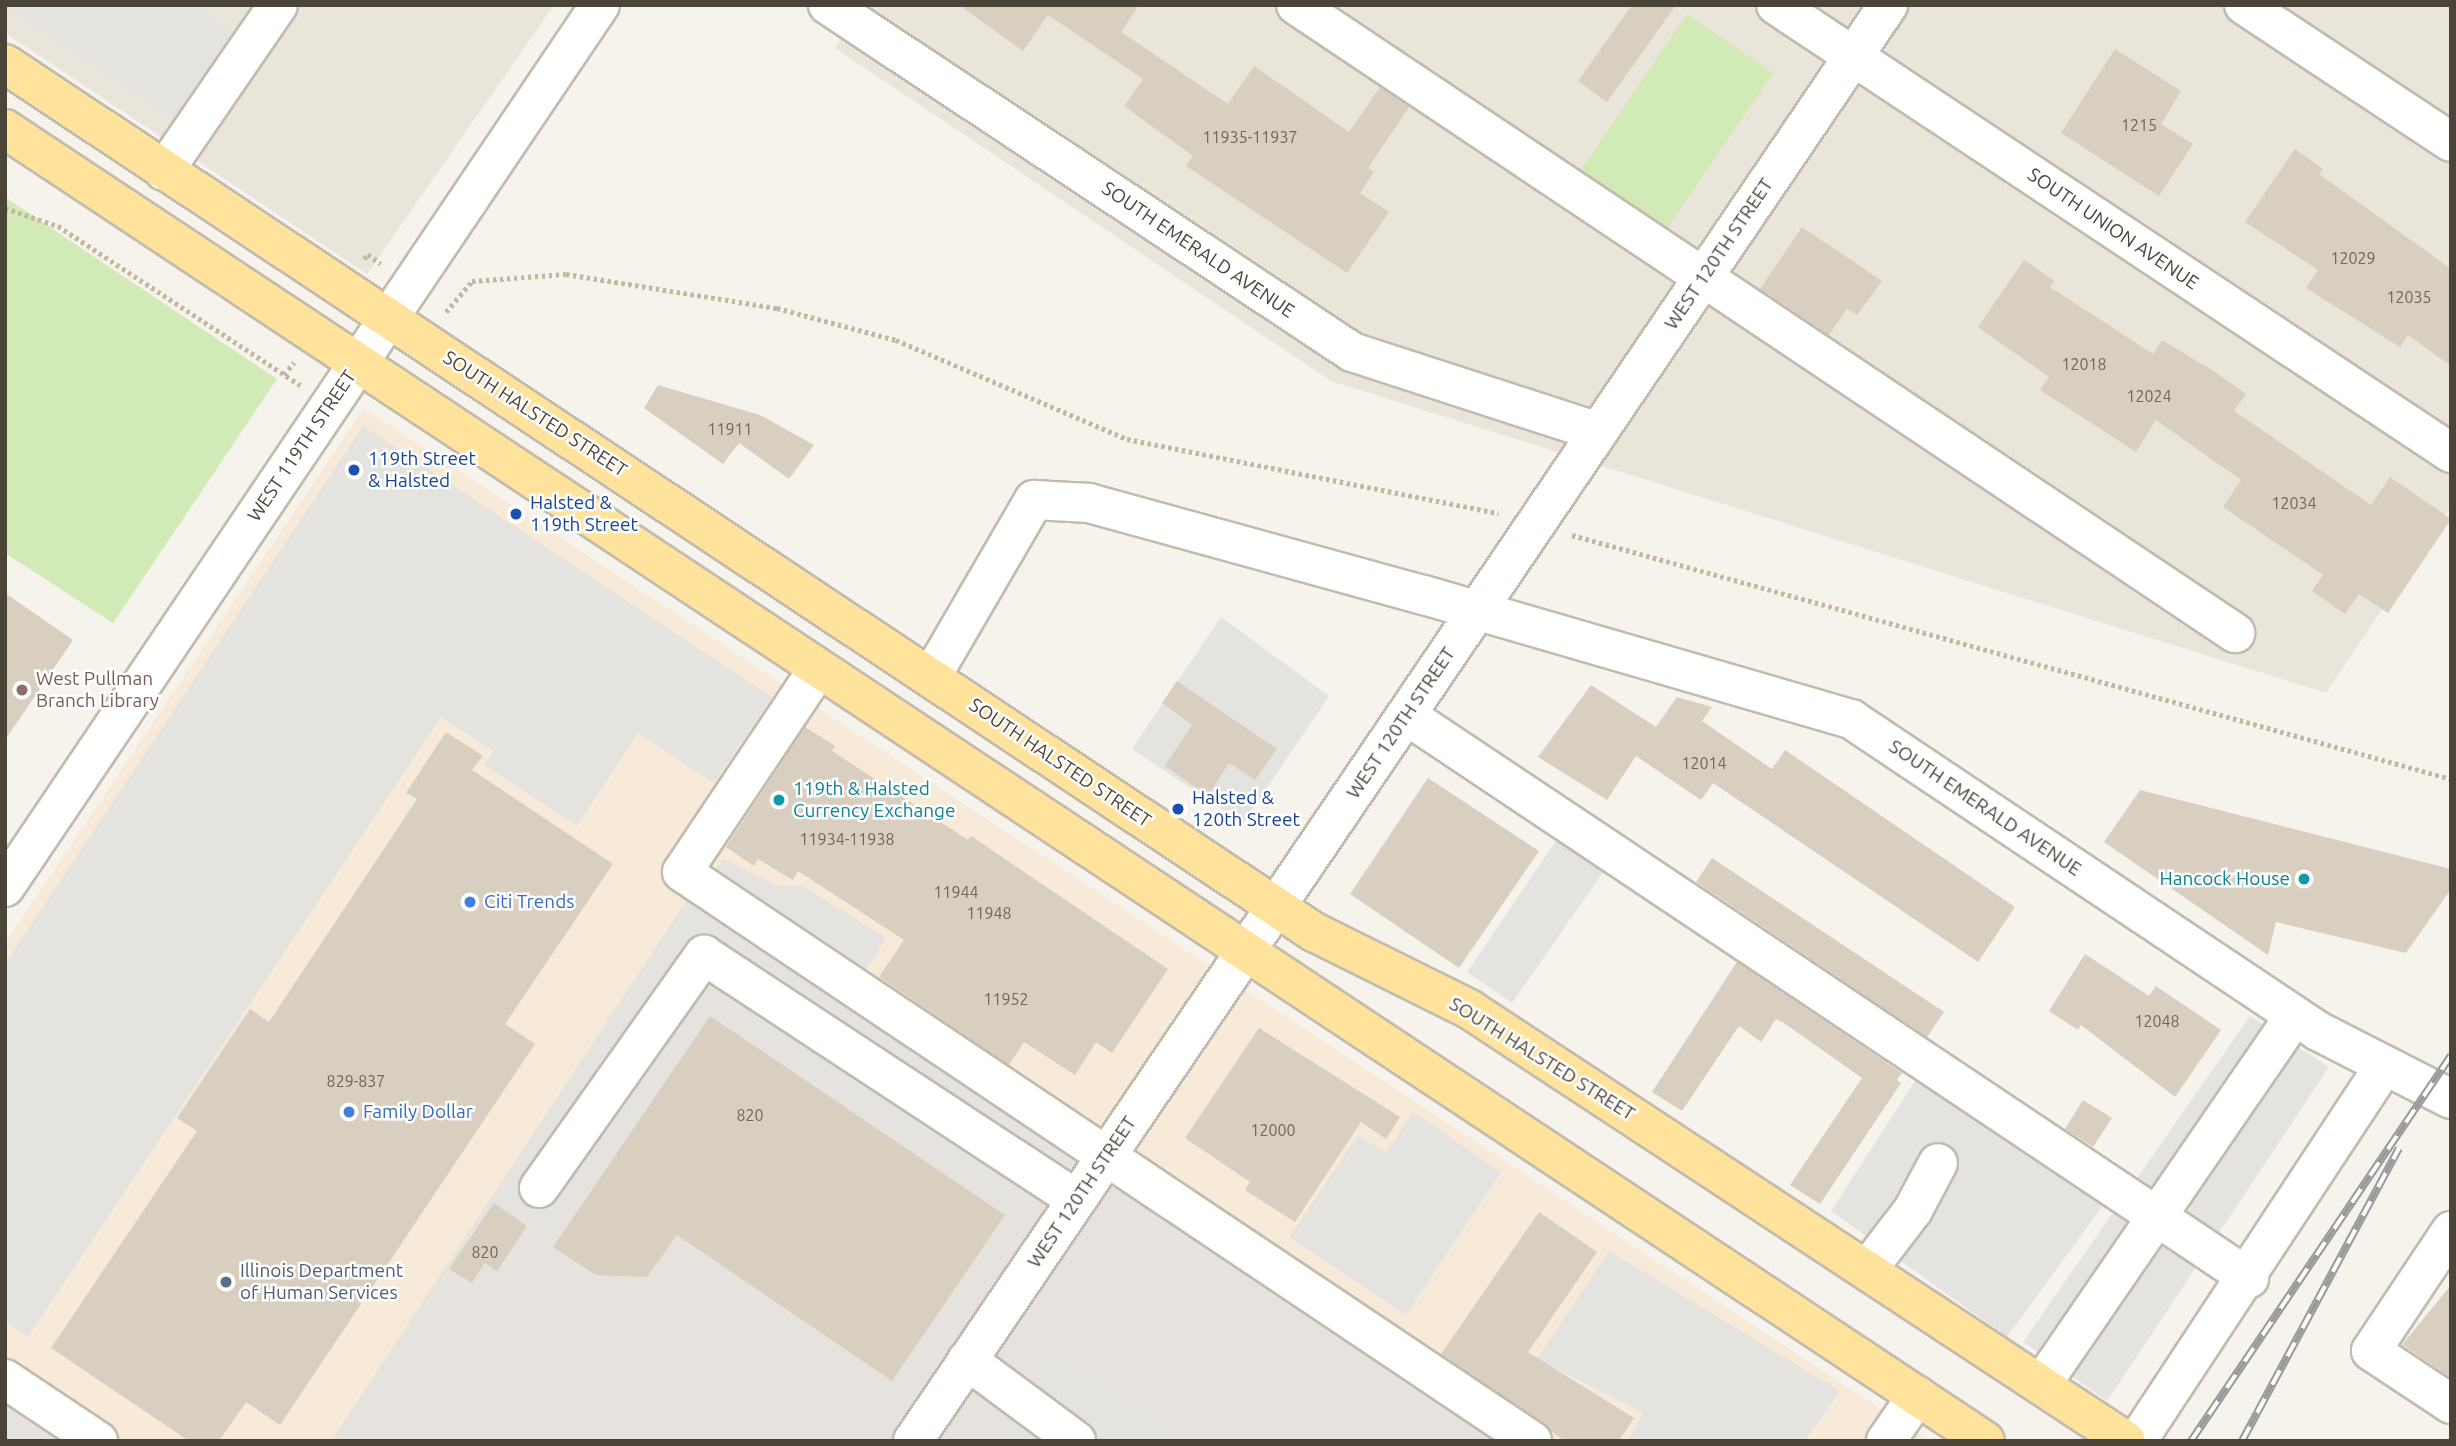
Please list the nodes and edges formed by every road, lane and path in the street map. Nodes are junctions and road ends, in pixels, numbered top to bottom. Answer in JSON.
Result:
{"nodes":[{"id":1,"x":278,"y":5,"type":"edge"},
{"id":2,"x":600,"y":5,"type":"edge"},
{"id":3,"x":828,"y":5,"type":"edge"},
{"id":4,"x":1296,"y":5,"type":"edge"},
{"id":5,"x":1776,"y":5,"type":"edge"},
{"id":6,"x":1888,"y":5,"type":"edge"},
{"id":7,"x":2244,"y":5,"type":"edge"},
{"id":8,"x":878,"y":19,"type":"edge"},
{"id":9,"x":1853,"y":57,"type":"junction"},
{"id":10,"x":5,"y":64,"type":"edge"},
{"id":11,"x":5,"y":129,"type":"edge"},
{"id":12,"x":2451,"y":142,"type":"edge"},
{"id":13,"x":164,"y":171,"type":"junction"},
{"id":14,"x":5,"y":208,"type":"edge"},
{"id":15,"x":1703,"y":278,"type":"junction"},
{"id":16,"x":446,"y":311,"type":"dead end"},
{"id":17,"x":388,"y":317,"type":"junction"},
{"id":18,"x":358,"y":363,"type":"junction"},
{"id":19,"x":284,"y":375,"type":"dead end"},
{"id":20,"x":1598,"y":432,"type":"junction"},
{"id":21,"x":2451,"y":453,"type":"edge"},
{"id":22,"x":1482,"y":508,"type":"dead end"},
{"id":23,"x":1578,"y":537,"type":"dead end"},
{"id":24,"x":1478,"y":610,"type":"junction"},
{"id":25,"x":2235,"y":633,"type":"dead end"},
{"id":26,"x":818,"y":668,"type":"junction"},
{"id":27,"x":931,"y":677,"type":"junction"},
{"id":28,"x":1406,"y":715,"type":"junction"},
{"id":29,"x":2451,"y":779,"type":"edge"},
{"id":30,"x":5,"y":887,"type":"edge"},
{"id":31,"x":1276,"y":907,"type":"junction"},
{"id":32,"x":1246,"y":951,"type":"junction"},
{"id":33,"x":2295,"y":1016,"type":"junction"},
{"id":34,"x":2385,"y":1065,"type":"junction"},
{"id":35,"x":2451,"y":1099,"type":"edge"},
{"id":36,"x":1108,"y":1154,"type":"junction"},
{"id":37,"x":1938,"y":1163,"type":"dead end"},
{"id":38,"x":539,"y":1188,"type":"dead end"},
{"id":39,"x":1077,"y":1200,"type":"junction"},
{"id":40,"x":2156,"y":1217,"type":"junction"},
{"id":41,"x":2451,"y":1231,"type":"edge"},
{"id":42,"x":1867,"y":1270,"type":"junction"},
{"id":43,"x":2249,"y":1278,"type":"junction"},
{"id":44,"x":967,"y":1360,"type":"junction"},
{"id":45,"x":5,"y":1379,"type":"edge"},
{"id":46,"x":2041,"y":1385,"type":"junction"},
{"id":47,"x":1917,"y":1396,"type":"junction"},
{"id":48,"x":2451,"y":1404,"type":"edge"},
{"id":49,"x":98,"y":1441,"type":"edge"},
{"id":50,"x":913,"y":1441,"type":"edge"},
{"id":51,"x":1076,"y":1441,"type":"edge"},
{"id":52,"x":1532,"y":1441,"type":"edge"},
{"id":53,"x":1886,"y":1441,"type":"edge"},
{"id":54,"x":1985,"y":1441,"type":"edge"},
{"id":55,"x":2126,"y":1441,"type":"edge"},
{"id":56,"x":2137,"y":1441,"type":"edge"}],
"edges":[{"from":1,"to":13,"type":"street"},
{"from":2,"to":17,"type":"street","name":"WEST 119TH STREET"},
{"from":3,"to":8,"type":"street","name":"SOUTH EMERALD AVENUE"},
{"from":4,"to":15,"type":"street"},
{"from":5,"to":9,"type":"street","name":"SOUTH UNION AVENUE"},
{"from":6,"to":9,"type":"street","name":"WEST 120TH STREET"},
{"from":7,"to":12,"type":"street"},
{"from":8,"to":20,"type":"street","name":"SOUTH EMERALD AVENUE"},
{"from":9,"to":15,"type":"street","name":"WEST 120TH STREET"},
{"from":9,"to":21,"type":"street","name":"SOUTH UNION AVENUE"},
{"from":10,"to":13,"type":"main road","name":"SOUTH HALSTED STREET"},
{"from":11,"to":18,"type":"main road"},
{"from":13,"to":17,"type":"main road","name":"SOUTH HALSTED STREET"},
{"from":14,"to":19,"type":"path"},
{"from":15,"to":20,"type":"street","name":"WEST 120TH STREET"},
{"from":15,"to":25,"type":"street"},
{"from":16,"to":22,"type":"path"},
{"from":17,"to":18,"type":"street","name":"WEST 119TH STREET"},
{"from":17,"to":27,"type":"main road","name":"SOUTH HALSTED STREET"},
{"from":18,"to":26,"type":"main road"},
{"from":18,"to":30,"type":"street","name":"WEST 119TH STREET"},
{"from":20,"to":24,"type":"street","name":"WEST 120TH STREET"},
{"from":23,"to":29,"type":"path"},
{"from":24,"to":27,"type":"street","name":"SOUTH EMERALD AVENUE"},
{"from":24,"to":28,"type":"street","name":"WEST 120TH STREET"},
{"from":24,"to":33,"type":"street","name":"SOUTH EMERALD AVENUE"},
{"from":26,"to":32,"type":"main road"},
{"from":26,"to":36,"type":"street"},
{"from":27,"to":31,"type":"main road","name":"SOUTH HALSTED STREET"},
{"from":28,"to":31,"type":"street","name":"WEST 120TH STREET"},
{"from":28,"to":40,"type":"street"},
{"from":31,"to":32,"type":"street","name":"WEST 120TH STREET"},
{"from":31,"to":42,"type":"main road","name":"SOUTH HALSTED STREET"},
{"from":32,"to":36,"type":"street","name":"WEST 120TH STREET"},
{"from":32,"to":47,"type":"main road"},
{"from":33,"to":34,"type":"street","name":"SOUTH EMERALD AVENUE"},
{"from":33,"to":40,"type":"street"},
{"from":34,"to":35,"type":"street","name":"SOUTH EMERALD AVENUE"},
{"from":34,"to":43,"type":"street"},
{"from":36,"to":39,"type":"street","name":"WEST 120TH STREET"},
{"from":36,"to":52,"type":"street"},
{"from":37,"to":42,"type":"street"},
{"from":38,"to":39,"type":"street"},
{"from":39,"to":44,"type":"street","name":"WEST 120TH STREET"},
{"from":40,"to":43,"type":"street"},
{"from":40,"to":46,"type":"street"},
{"from":41,"to":48,"type":"street"},
{"from":42,"to":46,"type":"main road","name":"SOUTH HALSTED STREET"},
{"from":43,"to":56,"type":"street"},
{"from":44,"to":50,"type":"street","name":"WEST 120TH STREET"},
{"from":44,"to":51,"type":"street"},
{"from":45,"to":49,"type":"street"},
{"from":46,"to":55,"type":"main road","name":"SOUTH HALSTED STREET"},
{"from":47,"to":53,"type":"street"},
{"from":47,"to":54,"type":"main road"}]}
